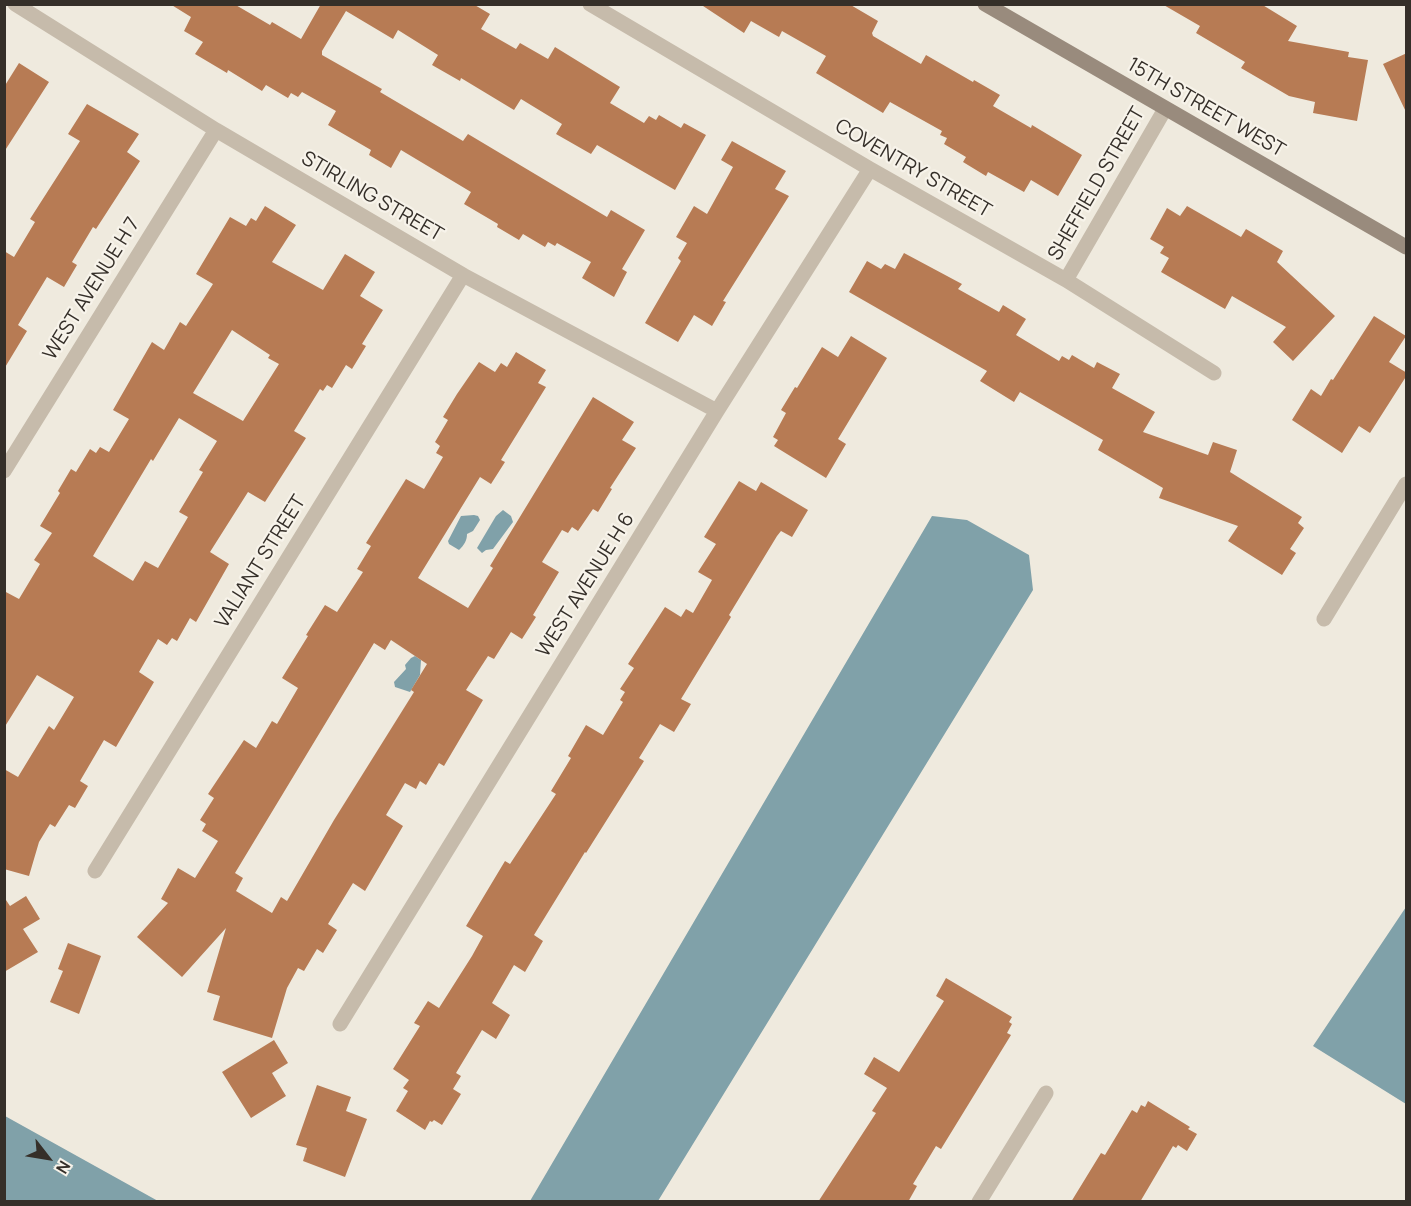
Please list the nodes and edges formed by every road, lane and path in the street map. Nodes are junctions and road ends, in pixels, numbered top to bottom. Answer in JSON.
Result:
{"nodes":[{"id":1,"x":15,"y":4,"type":"edge"},
{"id":2,"x":590,"y":4,"type":"edge"},
{"id":3,"x":985,"y":4,"type":"edge"},
{"id":4,"x":1165,"y":109,"type":"junction"},
{"id":5,"x":216,"y":130,"type":"junction"},
{"id":6,"x":870,"y":169,"type":"junction"},
{"id":7,"x":1407,"y":247,"type":"edge"},
{"id":8,"x":463,"y":275,"type":"junction"},
{"id":9,"x":1066,"y":280,"type":"junction"},
{"id":10,"x":1214,"y":373,"type":"dead end"},
{"id":11,"x":717,"y":411,"type":"junction"},
{"id":12,"x":4,"y":471,"type":"edge"},
{"id":13,"x":1407,"y":483,"type":"edge"},
{"id":14,"x":1324,"y":619,"type":"dead end"},
{"id":15,"x":95,"y":871,"type":"dead end"},
{"id":16,"x":340,"y":1024,"type":"dead end"},
{"id":17,"x":1046,"y":1093,"type":"dead end"},
{"id":18,"x":979,"y":1202,"type":"edge"}],
"edges":[{"from":1,"to":5,"type":"street","name":"STIRLING STREET"},
{"from":2,"to":6,"type":"street","name":"COVENTRY STREET"},
{"from":3,"to":4,"type":"street","name":"15TH STREET WEST"},
{"from":4,"to":7,"type":"street","name":"15TH STREET WEST"},
{"from":4,"to":9,"type":"street","name":"SHEFFIELD STREET"},
{"from":5,"to":8,"type":"street","name":"STIRLING STREET"},
{"from":5,"to":12,"type":"street","name":"WEST AVENUE H 7"},
{"from":6,"to":9,"type":"street","name":"COVENTRY STREET"},
{"from":6,"to":11,"type":"street","name":"WEST AVENUE H 6"},
{"from":8,"to":11,"type":"street","name":"STIRLING STREET"},
{"from":8,"to":15,"type":"street","name":"VALIANT STREET"},
{"from":9,"to":10,"type":"street","name":"COVENTRY STREET"},
{"from":11,"to":16,"type":"street","name":"WEST AVENUE H 6"},
{"from":13,"to":14,"type":"street"},
{"from":17,"to":18,"type":"street"}]}
